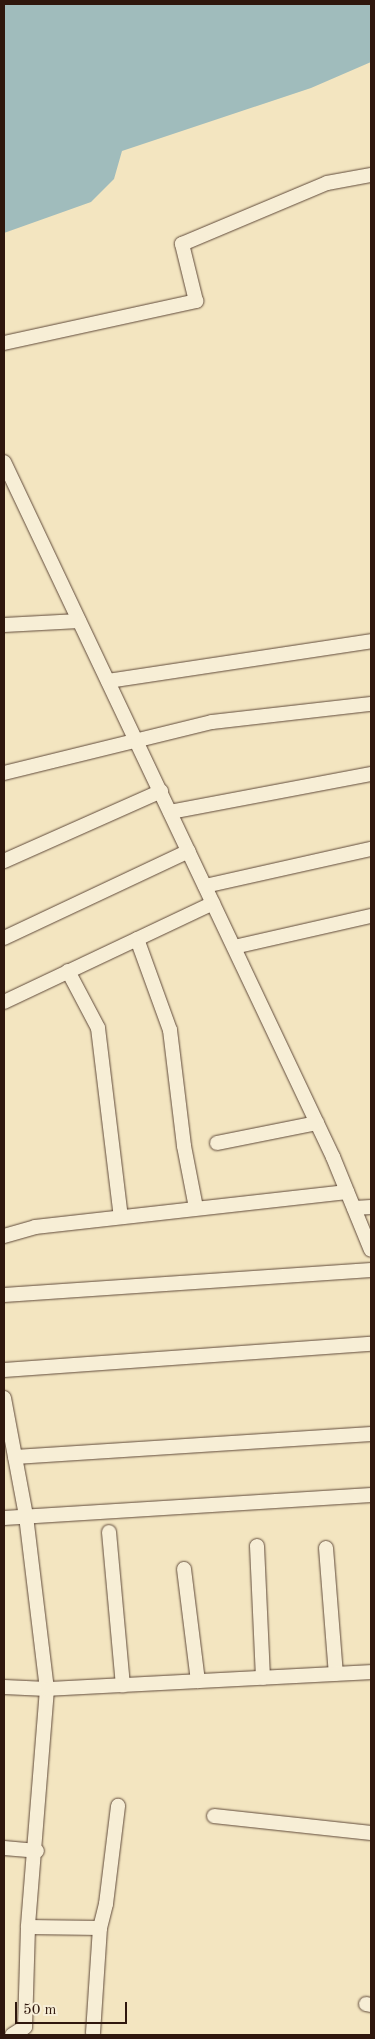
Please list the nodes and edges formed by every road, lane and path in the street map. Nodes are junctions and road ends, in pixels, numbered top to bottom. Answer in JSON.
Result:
{"nodes":[{"id":1,"x":371,"y":175,"type":"edge"},
{"id":2,"x":4,"y":343,"type":"edge"},
{"id":3,"x":4,"y":462,"type":"edge"},
{"id":4,"x":79,"y":621,"type":"junction"},
{"id":5,"x":4,"y":625,"type":"edge"},
{"id":6,"x":371,"y":641,"type":"edge"},
{"id":7,"x":108,"y":681,"type":"junction"},
{"id":8,"x":371,"y":704,"type":"edge"},
{"id":9,"x":137,"y":742,"type":"junction"},
{"id":10,"x":4,"y":774,"type":"edge"},
{"id":11,"x":371,"y":774,"type":"edge"},
{"id":12,"x":161,"y":791,"type":"junction"},
{"id":13,"x":170,"y":812,"type":"junction"},
{"id":14,"x":371,"y":849,"type":"edge"},
{"id":15,"x":189,"y":851,"type":"junction"},
{"id":16,"x":4,"y":861,"type":"edge"},
{"id":17,"x":206,"y":886,"type":"junction"},
{"id":18,"x":214,"y":903,"type":"junction"},
{"id":19,"x":371,"y":916,"type":"edge"},
{"id":20,"x":4,"y":938,"type":"edge"},
{"id":21,"x":137,"y":939,"type":"junction"},
{"id":22,"x":234,"y":947,"type":"junction"},
{"id":23,"x":68,"y":971,"type":"junction"},
{"id":24,"x":4,"y":1002,"type":"edge"},
{"id":25,"x":317,"y":1122,"type":"junction"},
{"id":26,"x":217,"y":1143,"type":"dead end"},
{"id":27,"x":347,"y":1192,"type":"junction"},
{"id":28,"x":371,"y":1207,"type":"edge"},
{"id":29,"x":196,"y":1208,"type":"junction"},
{"id":30,"x":354,"y":1208,"type":"junction"},
{"id":31,"x":121,"y":1217,"type":"junction"},
{"id":32,"x":4,"y":1236,"type":"edge"},
{"id":33,"x":371,"y":1250,"type":"edge"},
{"id":34,"x":371,"y":1270,"type":"edge"},
{"id":35,"x":4,"y":1295,"type":"edge"},
{"id":36,"x":371,"y":1344,"type":"edge"},
{"id":37,"x":4,"y":1370,"type":"edge"},
{"id":38,"x":4,"y":1398,"type":"edge"},
{"id":39,"x":371,"y":1434,"type":"edge"},
{"id":40,"x":15,"y":1457,"type":"junction"},
{"id":41,"x":371,"y":1496,"type":"edge"},
{"id":42,"x":26,"y":1516,"type":"junction"},
{"id":43,"x":4,"y":1518,"type":"edge"},
{"id":44,"x":109,"y":1532,"type":"dead end"},
{"id":45,"x":257,"y":1546,"type":"dead end"},
{"id":46,"x":326,"y":1548,"type":"dead end"},
{"id":47,"x":184,"y":1570,"type":"dead end"},
{"id":48,"x":371,"y":1672,"type":"edge"},
{"id":49,"x":336,"y":1674,"type":"junction"},
{"id":50,"x":263,"y":1678,"type":"junction"},
{"id":51,"x":198,"y":1681,"type":"junction"},
{"id":52,"x":123,"y":1685,"type":"junction"},
{"id":53,"x":4,"y":1688,"type":"edge"},
{"id":54,"x":47,"y":1690,"type":"junction"},
{"id":55,"x":118,"y":1806,"type":"dead end"},
{"id":56,"x":214,"y":1816,"type":"dead end"},
{"id":57,"x":371,"y":1833,"type":"edge"},
{"id":58,"x":4,"y":1848,"type":"edge"},
{"id":59,"x":37,"y":1851,"type":"junction"},
{"id":60,"x":28,"y":1927,"type":"junction"},
{"id":61,"x":100,"y":1928,"type":"junction"},
{"id":62,"x":93,"y":2033,"type":"dead end"},
{"id":63,"x":12,"y":2035,"type":"edge"}],
"edges":[{"from":1,"to":2,"type":"street"},
{"from":3,"to":4,"type":"street"},
{"from":4,"to":5,"type":"street"},
{"from":4,"to":7,"type":"street"},
{"from":6,"to":7,"type":"street"},
{"from":7,"to":9,"type":"street"},
{"from":8,"to":9,"type":"street"},
{"from":9,"to":10,"type":"street"},
{"from":9,"to":12,"type":"street"},
{"from":11,"to":13,"type":"street"},
{"from":12,"to":13,"type":"street"},
{"from":12,"to":16,"type":"street"},
{"from":13,"to":15,"type":"street"},
{"from":14,"to":17,"type":"street"},
{"from":15,"to":17,"type":"street"},
{"from":15,"to":20,"type":"street"},
{"from":17,"to":18,"type":"street"},
{"from":18,"to":21,"type":"street"},
{"from":18,"to":22,"type":"street"},
{"from":19,"to":22,"type":"street"},
{"from":21,"to":23,"type":"street"},
{"from":21,"to":29,"type":"street"},
{"from":22,"to":25,"type":"street"},
{"from":23,"to":24,"type":"street"},
{"from":23,"to":31,"type":"street"},
{"from":25,"to":26,"type":"street"},
{"from":25,"to":27,"type":"street"},
{"from":27,"to":29,"type":"street"},
{"from":27,"to":30,"type":"street"},
{"from":28,"to":30,"type":"street"},
{"from":29,"to":31,"type":"street"},
{"from":30,"to":33,"type":"street"},
{"from":31,"to":32,"type":"street"},
{"from":34,"to":35,"type":"street"},
{"from":36,"to":37,"type":"street"},
{"from":38,"to":40,"type":"street"},
{"from":39,"to":40,"type":"street"},
{"from":40,"to":42,"type":"street"},
{"from":41,"to":42,"type":"street"},
{"from":42,"to":43,"type":"street"},
{"from":42,"to":54,"type":"street"},
{"from":44,"to":52,"type":"street"},
{"from":45,"to":50,"type":"street"},
{"from":46,"to":49,"type":"street"},
{"from":47,"to":51,"type":"street"},
{"from":48,"to":49,"type":"street"},
{"from":49,"to":50,"type":"street"},
{"from":50,"to":51,"type":"street"},
{"from":51,"to":52,"type":"street"},
{"from":52,"to":54,"type":"street"},
{"from":53,"to":54,"type":"street"},
{"from":54,"to":59,"type":"street"},
{"from":55,"to":61,"type":"street"},
{"from":56,"to":57,"type":"street"},
{"from":58,"to":59,"type":"street"},
{"from":59,"to":60,"type":"street"},
{"from":60,"to":61,"type":"street"},
{"from":60,"to":63,"type":"street"},
{"from":61,"to":62,"type":"street"}]}
